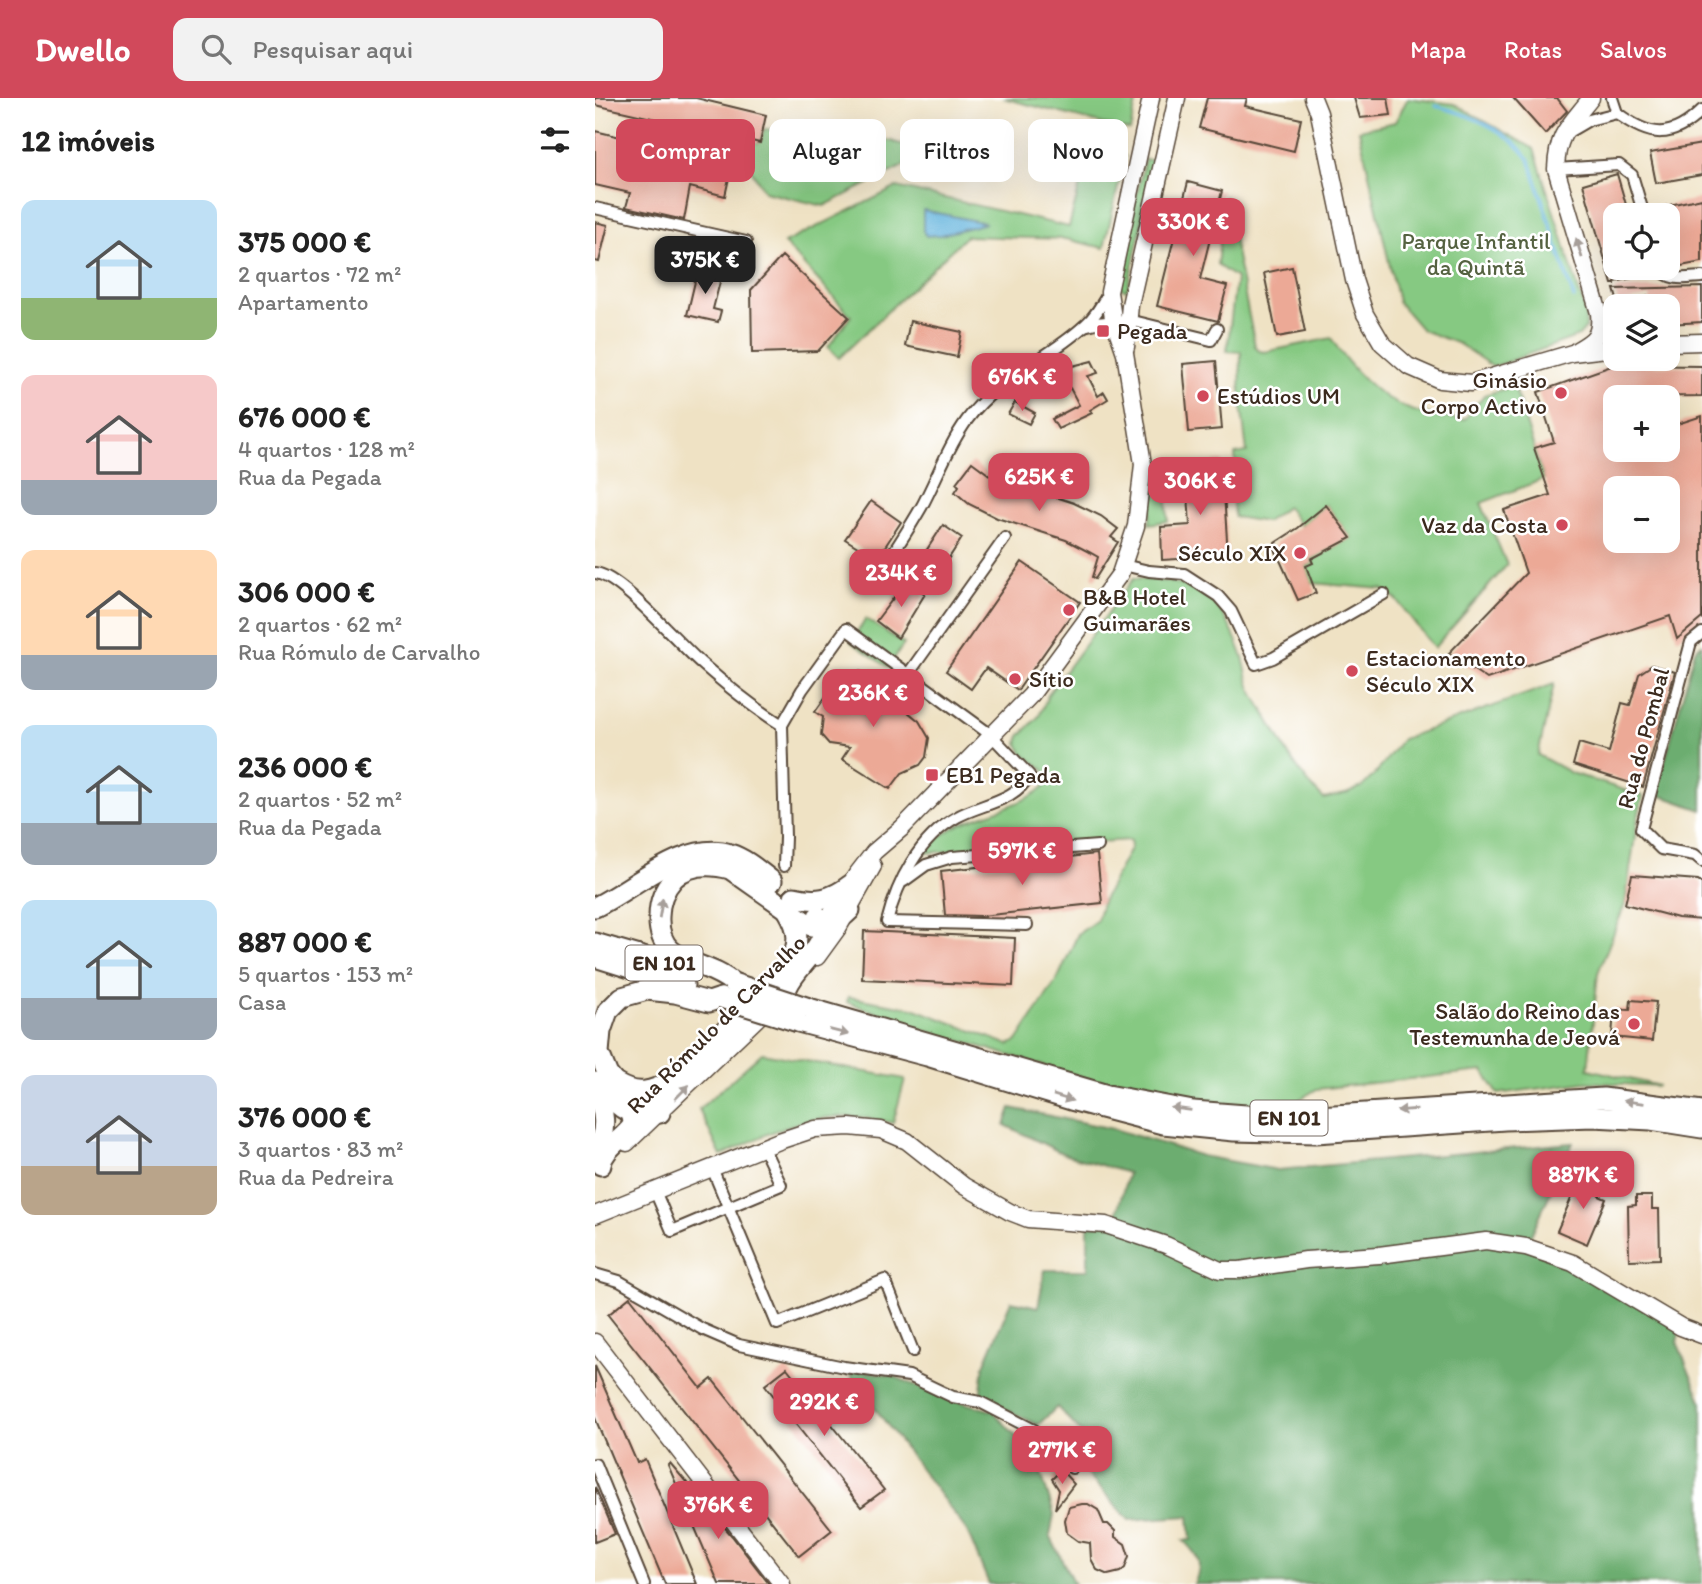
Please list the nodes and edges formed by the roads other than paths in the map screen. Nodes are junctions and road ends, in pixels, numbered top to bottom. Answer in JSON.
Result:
{"nodes":[{"id":1,"x":1151,"y":98,"type":"edge"},
{"id":2,"x":1177,"y":98,"type":"edge"},
{"id":3,"x":1313,"y":98,"type":"edge"},
{"id":4,"x":1614,"y":98,"type":"edge"},
{"id":5,"x":1583,"y":102,"type":"edge"},
{"id":6,"x":1702,"y":110,"type":"edge"},
{"id":7,"x":1617,"y":113,"type":"junction"},
{"id":8,"x":1560,"y":137,"type":"junction"},
{"id":9,"x":1556,"y":169,"type":"junction"},
{"id":10,"x":1640,"y":203,"type":"edge"},
{"id":11,"x":595,"y":208,"type":"edge"},
{"id":12,"x":746,"y":242,"type":"dead end"},
{"id":13,"x":1702,"y":277,"type":"edge"},
{"id":14,"x":1680,"y":278,"type":"edge"},
{"id":15,"x":1109,"y":292,"type":"junction"},
{"id":16,"x":1132,"y":296,"type":"junction"},
{"id":17,"x":1599,"y":313,"type":"junction"},
{"id":18,"x":1603,"y":317,"type":"edge"},
{"id":19,"x":1116,"y":321,"type":"junction"},
{"id":20,"x":1084,"y":326,"type":"junction"},
{"id":21,"x":1217,"y":329,"type":"dead end"},
{"id":22,"x":1702,"y":342,"type":"edge"},
{"id":23,"x":1680,"y":343,"type":"edge"},
{"id":24,"x":1123,"y":345,"type":"junction"},
{"id":25,"x":1603,"y":349,"type":"edge"},
{"id":26,"x":1572,"y":353,"type":"junction"},
{"id":27,"x":1005,"y":538,"type":"dead end"},
{"id":28,"x":1123,"y":565,"type":"junction"},
{"id":29,"x":595,"y":573,"type":"edge"},
{"id":30,"x":870,"y":587,"type":"dead end"},
{"id":31,"x":1384,"y":594,"type":"dead end"},
{"id":32,"x":1702,"y":633,"type":"edge"},
{"id":33,"x":909,"y":673,"type":"junction"},
{"id":34,"x":782,"y":725,"type":"junction"},
{"id":35,"x":991,"y":735,"type":"junction"},
{"id":36,"x":902,"y":828,"type":"junction"},
{"id":37,"x":1098,"y":846,"type":"dead end"},
{"id":38,"x":1702,"y":861,"type":"edge"},
{"id":39,"x":784,"y":866,"type":"dead end"},
{"id":40,"x":901,"y":883,"type":"junction"},
{"id":41,"x":850,"y":885,"type":"junction"},
{"id":42,"x":789,"y":902,"type":"junction"},
{"id":43,"x":595,"y":907,"type":"edge"},
{"id":44,"x":850,"y":910,"type":"junction"},
{"id":45,"x":1027,"y":925,"type":"dead end"},
{"id":46,"x":823,"y":926,"type":"junction"},
{"id":47,"x":595,"y":943,"type":"edge"},
{"id":48,"x":595,"y":957,"type":"edge"},
{"id":49,"x":790,"y":965,"type":"junction"},
{"id":50,"x":787,"y":988,"type":"junction"},
{"id":51,"x":727,"y":991,"type":"junction"},
{"id":52,"x":803,"y":1015,"type":"junction"},
{"id":53,"x":671,"y":1081,"type":"junction"},
{"id":54,"x":605,"y":1082,"type":"edge"},
{"id":55,"x":595,"y":1088,"type":"edge"},
{"id":56,"x":1702,"y":1111,"type":"edge"},
{"id":57,"x":660,"y":1113,"type":"junction"},
{"id":58,"x":635,"y":1116,"type":"junction"},
{"id":59,"x":1702,"y":1128,"type":"edge"},
{"id":60,"x":764,"y":1147,"type":"junction"},
{"id":61,"x":596,"y":1160,"type":"edge"},
{"id":62,"x":712,"y":1168,"type":"junction"},
{"id":63,"x":655,"y":1191,"type":"junction"},
{"id":64,"x":728,"y":1208,"type":"junction"},
{"id":65,"x":595,"y":1215,"type":"edge"},
{"id":66,"x":595,"y":1274,"type":"edge"},
{"id":67,"x":1702,"y":1335,"type":"edge"},
{"id":68,"x":595,"y":1342,"type":"edge"},
{"id":69,"x":913,"y":1351,"type":"dead end"},
{"id":70,"x":595,"y":1464,"type":"edge"},
{"id":71,"x":1072,"y":1468,"type":"dead end"},
{"id":72,"x":644,"y":1584,"type":"edge"},
{"id":73,"x":782,"y":1584,"type":"edge"}],
"edges":[{"from":1,"to":15,"type":"street"},
{"from":2,"to":16,"type":"street","name":"Rua Rómulo de Carvalho"},
{"from":3,"to":26,"type":"street"},
{"from":4,"to":7,"type":"street"},
{"from":5,"to":7,"type":"street"},
{"from":5,"to":8,"type":"street"},
{"from":6,"to":7,"type":"street"},
{"from":7,"to":8,"type":"street"},
{"from":8,"to":9,"type":"street"},
{"from":9,"to":10,"type":"street"},
{"from":17,"to":9,"type":"street","one_way":true},
{"from":11,"to":12,"type":"street"},
{"from":13,"to":14,"type":"street"},
{"from":15,"to":16,"type":"street"},
{"from":15,"to":19,"type":"street"},
{"from":15,"to":20,"type":"street"},
{"from":16,"to":19,"type":"street","name":"Rua Rómulo de Carvalho"},
{"from":17,"to":18,"type":"street"},
{"from":17,"to":26,"type":"street"},
{"from":19,"to":20,"type":"street"},
{"from":19,"to":21,"type":"street"},
{"from":19,"to":24,"type":"street","name":"Rua Rómulo de Carvalho"},
{"from":19,"to":24,"type":"street"},
{"from":20,"to":30,"type":"street"},
{"from":22,"to":23,"type":"street"},
{"from":24,"to":28,"type":"street","name":"Rua Rómulo de Carvalho"},
{"from":25,"to":26,"type":"street"},
{"from":27,"to":33,"type":"street"},
{"from":28,"to":31,"type":"street"},
{"from":28,"to":35,"type":"street","name":"Rua Rómulo de Carvalho"},
{"from":29,"to":34,"type":"street"},
{"from":32,"to":38,"type":"street","name":"Rua do Pombal"},
{"from":33,"to":34,"type":"street"},
{"from":33,"to":35,"type":"street"},
{"from":34,"to":39,"type":"street"},
{"from":35,"to":36,"type":"street","name":"Rua Rómulo de Carvalho"},
{"from":35,"to":40,"type":"street"},
{"from":36,"to":41,"type":"street","name":"Rua Rómulo de Carvalho"},
{"from":36,"to":44,"type":"street","name":"Rua Rómulo de Carvalho"},
{"from":37,"to":40,"type":"street"},
{"from":40,"to":45,"type":"street"},
{"from":41,"to":42,"type":"highway"},
{"from":41,"to":46,"type":"street","name":"Rua Rómulo de Carvalho"},
{"from":42,"to":43,"type":"highway"},
{"from":42,"to":46,"type":"highway"},
{"from":42,"to":49,"type":"highway"},
{"from":51,"to":42,"type":"highway","one_way":true},
{"from":44,"to":46,"type":"highway"},
{"from":44,"to":50,"type":"street","name":"Rua Rómulo de Carvalho"},
{"from":46,"to":49,"type":"street","name":"Rua Rómulo de Carvalho"},
{"from":46,"to":50,"type":"highway"},
{"from":47,"to":51,"type":"highway","number":"EN 101"},
{"from":48,"to":51,"type":"highway","number":"EN 101"},
{"from":49,"to":53,"type":"street","name":"Rua Rómulo de Carvalho"},
{"from":57,"to":50,"type":"street","name":"Rua Rómulo de Carvalho","one_way":true},
{"from":51,"to":52,"type":"highway","number":"EN 101","bridge":true},
{"from":51,"to":54,"type":"highway"},
{"from":56,"to":52,"type":"highway","number":"EN 101","one_way":true},
{"from":52,"to":59,"type":"highway","number":"EN 101","one_way":true},
{"from":53,"to":54,"type":"highway"},
{"from":53,"to":58,"type":"street","name":"Rua Rómulo de Carvalho"},
{"from":54,"to":58,"type":"highway"},
{"from":55,"to":61,"type":"highway"},
{"from":57,"to":58,"type":"highway"},
{"from":57,"to":61,"type":"street","name":"Rua Rómulo de Carvalho"},
{"from":58,"to":61,"type":"highway"},
{"from":60,"to":62,"type":"street"},
{"from":60,"to":64,"type":"street"},
{"from":60,"to":67,"type":"street"},
{"from":62,"to":63,"type":"street"},
{"from":62,"to":64,"type":"street"},
{"from":63,"to":64,"type":"street"},
{"from":63,"to":65,"type":"street"},
{"from":64,"to":69,"type":"street"},
{"from":66,"to":71,"type":"street"},
{"from":68,"to":73,"type":"street"},
{"from":70,"to":72,"type":"street"}]}
